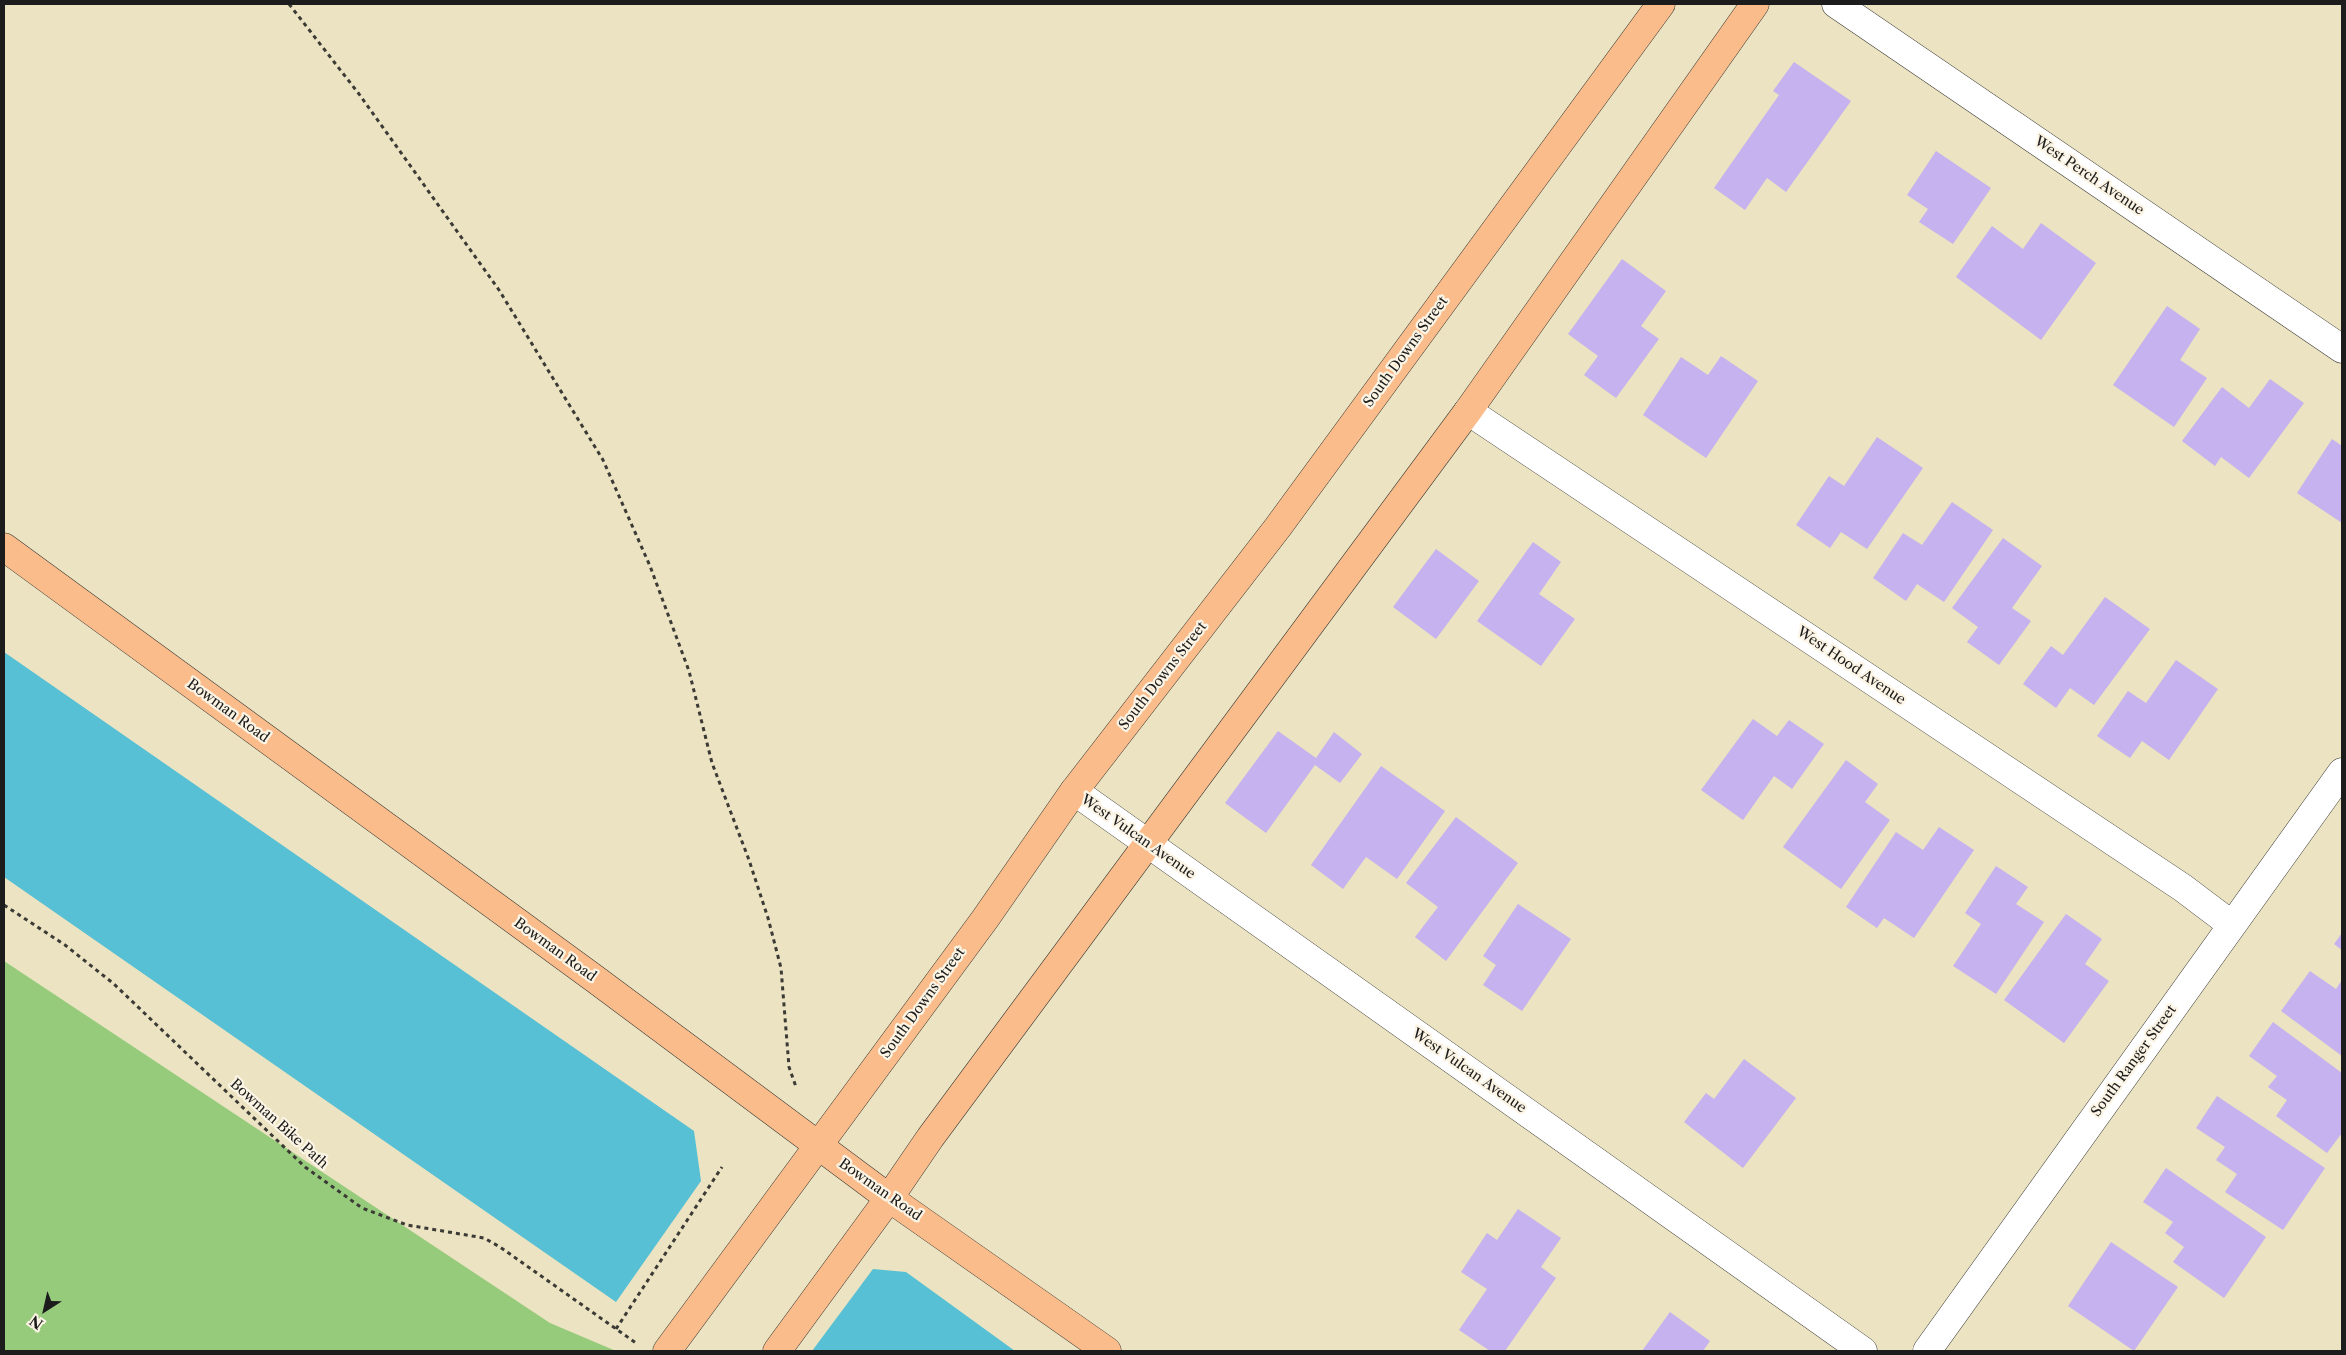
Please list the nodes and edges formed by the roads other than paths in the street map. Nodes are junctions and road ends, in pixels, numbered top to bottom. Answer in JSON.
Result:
{"nodes":[{"id":1,"x":1661,"y":4,"type":"edge"},
{"id":2,"x":1755,"y":4,"type":"edge"},
{"id":3,"x":1836,"y":4,"type":"edge"},
{"id":4,"x":2342,"y":349,"type":"edge"},
{"id":5,"x":1468,"y":411,"type":"junction"},
{"id":6,"x":4,"y":547,"type":"edge"},
{"id":7,"x":2342,"y":772,"type":"edge"},
{"id":8,"x":1074,"y":791,"type":"junction"},
{"id":9,"x":1147,"y":843,"type":"junction"},
{"id":10,"x":2232,"y":924,"type":"junction"},
{"id":11,"x":818,"y":1145,"type":"junction"},
{"id":12,"x":889,"y":1198,"type":"junction"},
{"id":13,"x":668,"y":1351,"type":"edge"},
{"id":14,"x":777,"y":1351,"type":"edge"},
{"id":15,"x":1106,"y":1351,"type":"edge"},
{"id":16,"x":1863,"y":1351,"type":"edge"},
{"id":17,"x":1927,"y":1351,"type":"edge"}],
"edges":[{"from":1,"to":8,"type":"main road","name":"South Downs Street"},
{"from":2,"to":5,"type":"main road"},
{"from":3,"to":4,"type":"street","name":"West Perch Avenue"},
{"from":5,"to":9,"type":"main road"},
{"from":5,"to":10,"type":"street","name":"West Hood Avenue"},
{"from":6,"to":11,"type":"main road","name":"Bowman Road"},
{"from":7,"to":10,"type":"street","name":"South Ranger Street"},
{"from":8,"to":9,"type":"street","name":"West Vulcan Avenue"},
{"from":8,"to":11,"type":"main road","name":"South Downs Street"},
{"from":9,"to":12,"type":"main road"},
{"from":9,"to":16,"type":"street","name":"West Vulcan Avenue"},
{"from":10,"to":17,"type":"street","name":"South Ranger Street"},
{"from":11,"to":12,"type":"main road","name":"Bowman Road"},
{"from":11,"to":13,"type":"main road","name":"South Downs Street"},
{"from":12,"to":14,"type":"main road"},
{"from":12,"to":15,"type":"main road","name":"Bowman Road"}]}
